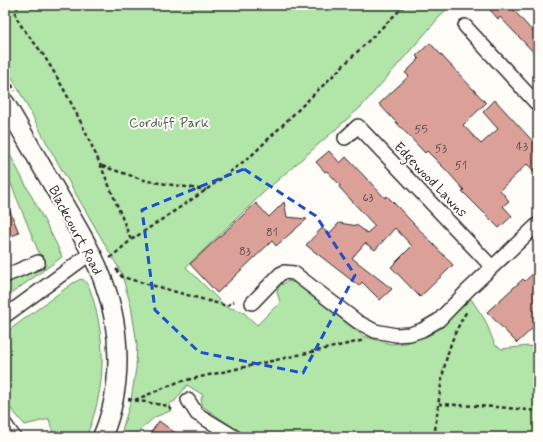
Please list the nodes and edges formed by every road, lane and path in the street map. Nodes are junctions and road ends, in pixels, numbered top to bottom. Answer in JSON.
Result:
{"nodes":[{"id":1,"x":18,"y":5,"type":"edge"},
{"id":2,"x":405,"y":5,"type":"edge"},
{"id":3,"x":465,"y":26,"type":"dead end"},
{"id":4,"x":5,"y":72,"type":"edge"},
{"id":5,"x":12,"y":100,"type":"edge"},
{"id":6,"x":538,"y":105,"type":"edge"},
{"id":7,"x":345,"y":138,"type":"dead end"},
{"id":8,"x":102,"y":165,"type":"junction"},
{"id":9,"x":206,"y":190,"type":"junction"},
{"id":10,"x":538,"y":224,"type":"edge"},
{"id":11,"x":131,"y":240,"type":"junction"},
{"id":12,"x":98,"y":253,"type":"junction"},
{"id":13,"x":109,"y":259,"type":"junction"},
{"id":14,"x":38,"y":262,"type":"dead end"},
{"id":15,"x":492,"y":267,"type":"junction"},
{"id":16,"x":5,"y":276,"type":"edge"},
{"id":17,"x":468,"y":290,"type":"junction"},
{"id":18,"x":234,"y":301,"type":"dead end"},
{"id":19,"x":252,"y":303,"type":"dead end"},
{"id":20,"x":5,"y":316,"type":"edge"},
{"id":21,"x":375,"y":331,"type":"junction"},
{"id":22,"x":114,"y":398,"type":"junction"},
{"id":23,"x":135,"y":400,"type":"junction"},
{"id":24,"x":188,"y":400,"type":"dead end"},
{"id":25,"x":439,"y":404,"type":"junction"},
{"id":26,"x":538,"y":411,"type":"edge"},
{"id":27,"x":174,"y":412,"type":"dead end"},
{"id":28,"x":5,"y":424,"type":"edge"},
{"id":29,"x":14,"y":437,"type":"edge"},
{"id":30,"x":102,"y":437,"type":"edge"},
{"id":31,"x":235,"y":437,"type":"edge"},
{"id":32,"x":434,"y":437,"type":"edge"}],
"edges":[{"from":1,"to":8,"type":"path"},
{"from":2,"to":9,"type":"path"},
{"from":3,"to":6,"type":"street"},
{"from":4,"to":5,"type":"path"},
{"from":5,"to":12,"type":"street","name":"Blackcourt Road"},
{"from":7,"to":15,"type":"street","name":"Edgewood Lawns"},
{"from":8,"to":9,"type":"path"},
{"from":8,"to":11,"type":"path"},
{"from":9,"to":11,"type":"path"},
{"from":10,"to":15,"type":"street"},
{"from":11,"to":13,"type":"path"},
{"from":12,"to":13,"type":"path"},
{"from":12,"to":20,"type":"street"},
{"from":12,"to":22,"type":"street","name":"Blackcourt Road"},
{"from":13,"to":18,"type":"path"},
{"from":14,"to":16,"type":"street"},
{"from":15,"to":17,"type":"street"},
{"from":17,"to":21,"type":"street"},
{"from":17,"to":25,"type":"path"},
{"from":19,"to":21,"type":"street"},
{"from":21,"to":23,"type":"path"},
{"from":22,"to":23,"type":"path"},
{"from":22,"to":30,"type":"street","name":"Blackcourt Road"},
{"from":23,"to":27,"type":"path"},
{"from":24,"to":31,"type":"street"},
{"from":25,"to":26,"type":"path"},
{"from":25,"to":32,"type":"path"},
{"from":28,"to":29,"type":"street"}]}
